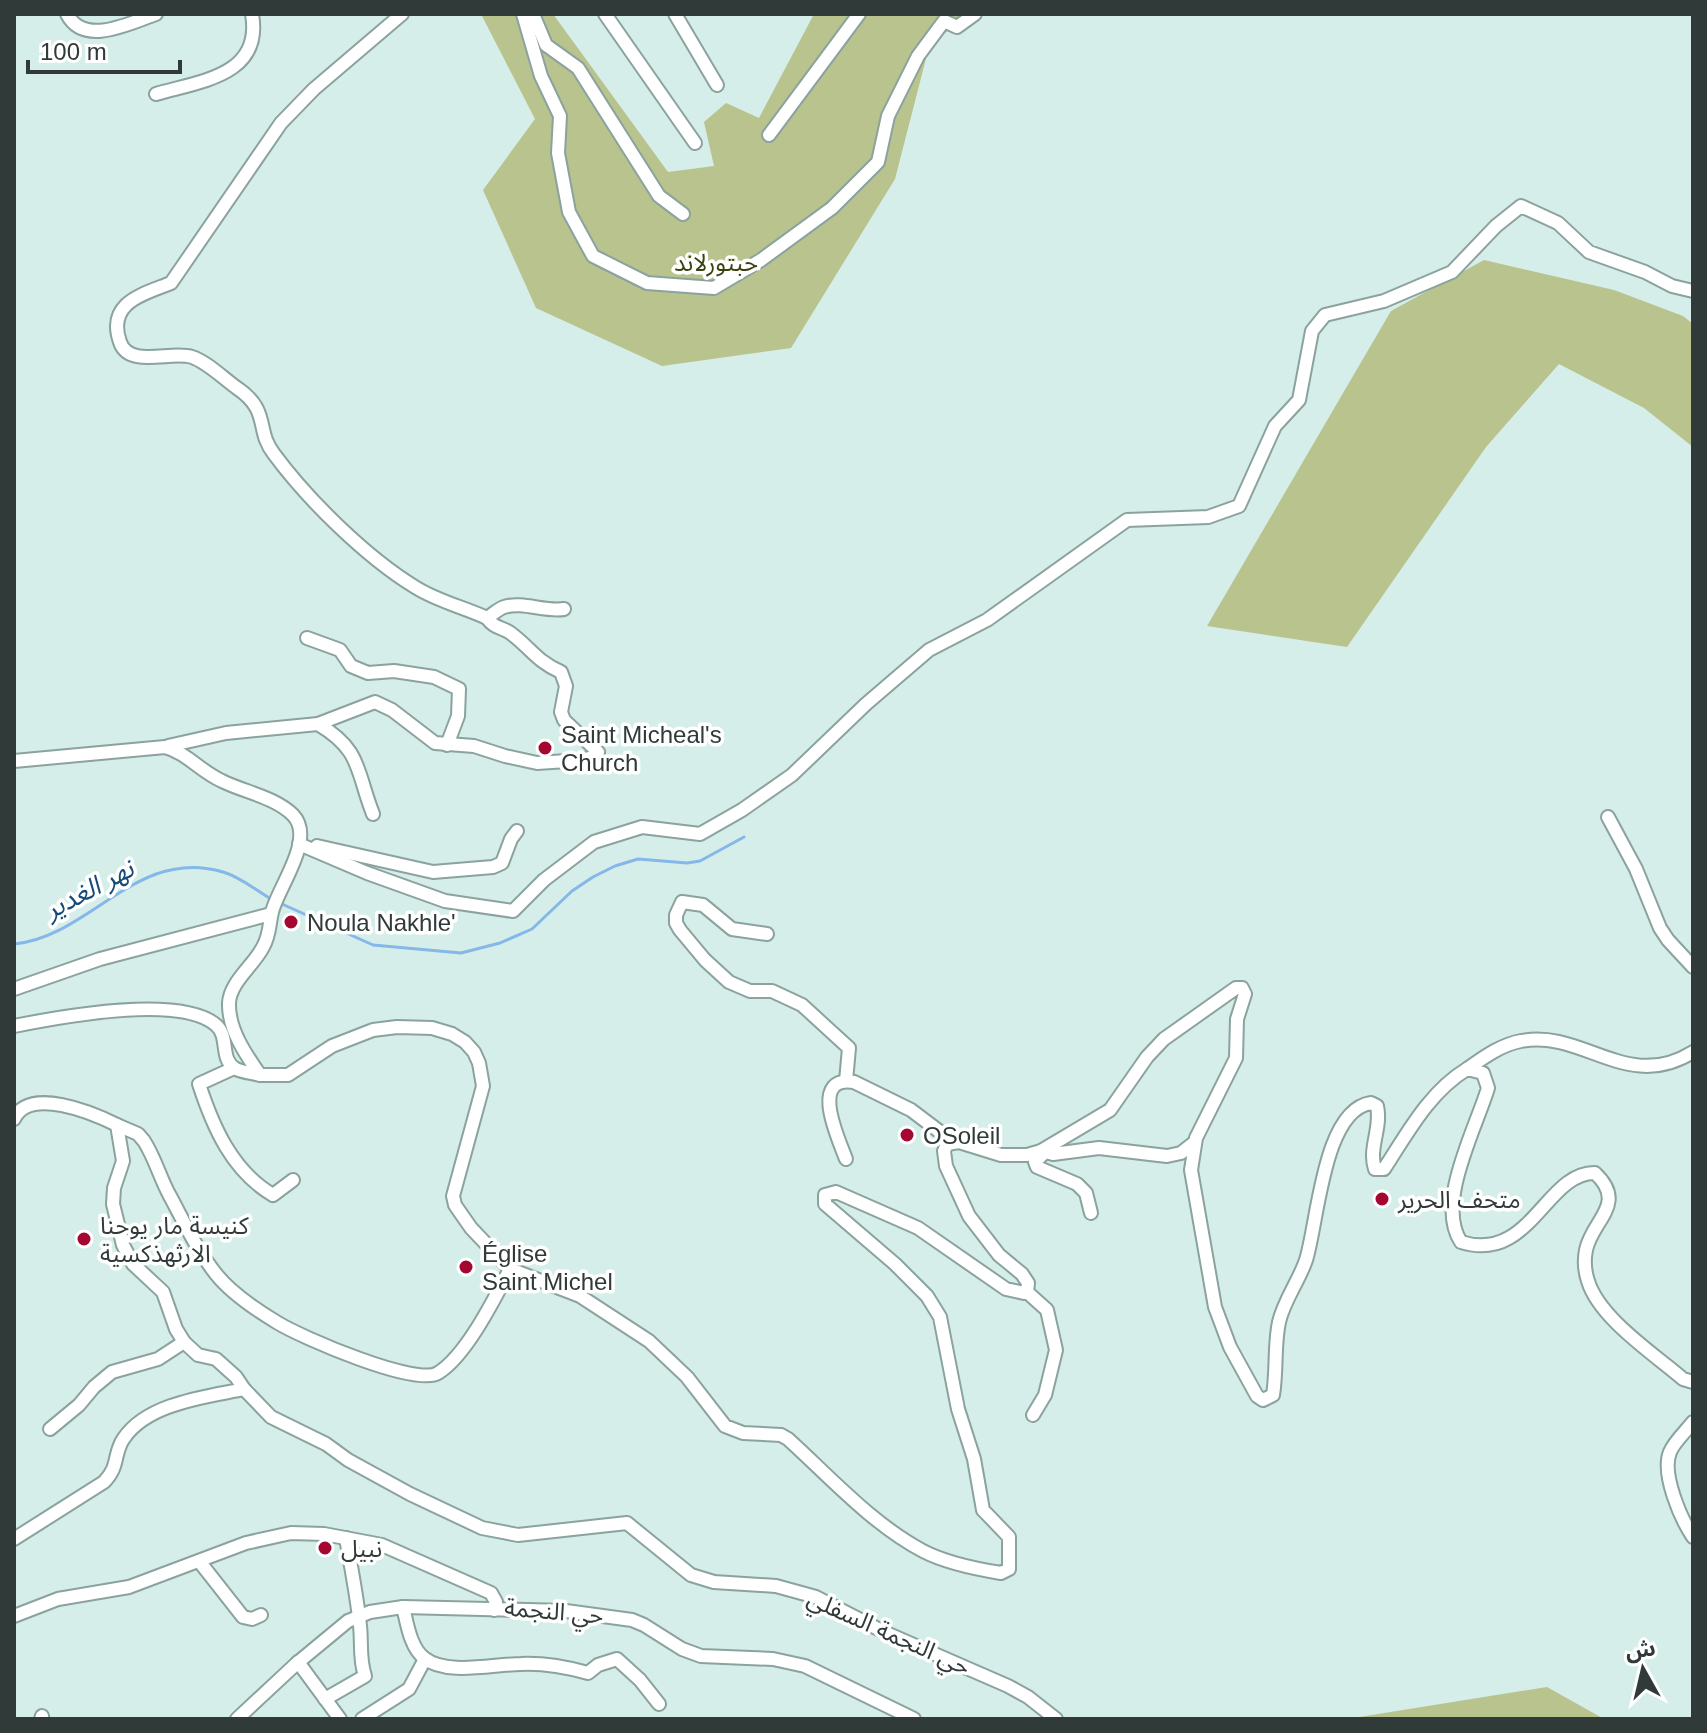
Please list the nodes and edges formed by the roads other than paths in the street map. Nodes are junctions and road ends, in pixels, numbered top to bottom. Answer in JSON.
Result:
{"nodes":[{"id":1,"x":67,"y":14,"type":"edge"},
{"id":2,"x":156,"y":14,"type":"edge"},
{"id":3,"x":252,"y":14,"type":"edge"},
{"id":4,"x":402,"y":14,"type":"edge"},
{"id":5,"x":523,"y":14,"type":"edge"},
{"id":6,"x":533,"y":14,"type":"edge"},
{"id":7,"x":605,"y":14,"type":"edge"},
{"id":8,"x":675,"y":14,"type":"edge"},
{"id":9,"x":859,"y":14,"type":"edge"},
{"id":10,"x":975,"y":14,"type":"edge"},
{"id":11,"x":717,"y":85,"type":"dead end"},
{"id":12,"x":156,"y":94,"type":"dead end"},
{"id":13,"x":769,"y":135,"type":"dead end"},
{"id":14,"x":695,"y":143,"type":"dead end"},
{"id":15,"x":683,"y":214,"type":"dead end"},
{"id":16,"x":1693,"y":291,"type":"edge"},
{"id":17,"x":564,"y":609,"type":"dead end"},
{"id":18,"x":487,"y":618,"type":"junction"},
{"id":19,"x":307,"y":638,"type":"dead end"},
{"id":20,"x":318,"y":724,"type":"junction"},
{"id":21,"x":441,"y":744,"type":"junction"},
{"id":22,"x":165,"y":747,"type":"junction"},
{"id":23,"x":14,"y":761,"type":"edge"},
{"id":24,"x":373,"y":814,"type":"dead end"},
{"id":25,"x":1608,"y":817,"type":"dead end"},
{"id":26,"x":517,"y":831,"type":"dead end"},
{"id":27,"x":302,"y":845,"type":"junction"},
{"id":28,"x":271,"y":914,"type":"junction"},
{"id":29,"x":767,"y":934,"type":"dead end"},
{"id":30,"x":1693,"y":967,"type":"edge"},
{"id":31,"x":14,"y":989,"type":"edge"},
{"id":32,"x":14,"y":1026,"type":"edge"},
{"id":33,"x":1693,"y":1052,"type":"edge"},
{"id":34,"x":234,"y":1068,"type":"junction"},
{"id":35,"x":1467,"y":1069,"type":"junction"},
{"id":36,"x":260,"y":1075,"type":"junction"},
{"id":37,"x":846,"y":1081,"type":"junction"},
{"id":38,"x":14,"y":1119,"type":"edge"},
{"id":39,"x":117,"y":1125,"type":"junction"},
{"id":40,"x":1196,"y":1138,"type":"junction"},
{"id":41,"x":952,"y":1141,"type":"junction"},
{"id":42,"x":1043,"y":1151,"type":"junction"},
{"id":43,"x":846,"y":1159,"type":"dead end"},
{"id":44,"x":293,"y":1180,"type":"dead end"},
{"id":45,"x":1091,"y":1213,"type":"dead end"},
{"id":46,"x":510,"y":1269,"type":"junction"},
{"id":47,"x":1027,"y":1292,"type":"junction"},
{"id":48,"x":184,"y":1342,"type":"junction"},
{"id":49,"x":1693,"y":1382,"type":"edge"},
{"id":50,"x":244,"y":1389,"type":"junction"},
{"id":51,"x":1033,"y":1415,"type":"dead end"},
{"id":52,"x":1693,"y":1422,"type":"edge"},
{"id":53,"x":50,"y":1429,"type":"dead end"},
{"id":54,"x":1693,"y":1537,"type":"edge"},
{"id":55,"x":346,"y":1538,"type":"junction"},
{"id":56,"x":14,"y":1539,"type":"edge"},
{"id":57,"x":199,"y":1561,"type":"junction"},
{"id":58,"x":403,"y":1607,"type":"junction"},
{"id":59,"x":494,"y":1610,"type":"junction"},
{"id":60,"x":261,"y":1615,"type":"dead end"},
{"id":61,"x":359,"y":1615,"type":"junction"},
{"id":62,"x":14,"y":1616,"type":"edge"},
{"id":63,"x":425,"y":1659,"type":"junction"},
{"id":64,"x":298,"y":1662,"type":"junction"},
{"id":65,"x":325,"y":1699,"type":"junction"},
{"id":66,"x":659,"y":1704,"type":"dead end"},
{"id":67,"x":237,"y":1719,"type":"edge"},
{"id":68,"x":340,"y":1719,"type":"edge"},
{"id":69,"x":362,"y":1719,"type":"edge"},
{"id":70,"x":914,"y":1719,"type":"edge"},
{"id":71,"x":1056,"y":1719,"type":"edge"}],
"edges":[{"from":1,"to":2,"type":"street"},
{"from":3,"to":12,"type":"street"},
{"from":4,"to":18,"type":"street"},
{"from":5,"to":10,"type":"street"},
{"from":6,"to":15,"type":"street"},
{"from":7,"to":14,"type":"street"},
{"from":8,"to":11,"type":"street"},
{"from":9,"to":13,"type":"street"},
{"from":16,"to":27,"type":"street"},
{"from":17,"to":18,"type":"street"},
{"from":18,"to":21,"type":"street"},
{"from":19,"to":21,"type":"street"},
{"from":20,"to":21,"type":"street"},
{"from":20,"to":22,"type":"street"},
{"from":20,"to":24,"type":"street"},
{"from":22,"to":23,"type":"street"},
{"from":22,"to":27,"type":"street"},
{"from":25,"to":30,"type":"street"},
{"from":26,"to":27,"type":"street"},
{"from":27,"to":28,"type":"street"},
{"from":28,"to":31,"type":"street"},
{"from":28,"to":36,"type":"street"},
{"from":29,"to":37,"type":"street"},
{"from":32,"to":34,"type":"street"},
{"from":33,"to":35,"type":"street"},
{"from":34,"to":36,"type":"street"},
{"from":34,"to":44,"type":"street"},
{"from":35,"to":40,"type":"street"},
{"from":35,"to":49,"type":"street"},
{"from":36,"to":46,"type":"street"},
{"from":37,"to":41,"type":"street"},
{"from":37,"to":43,"type":"street"},
{"from":38,"to":39,"type":"street"},
{"from":39,"to":46,"type":"street"},
{"from":39,"to":48,"type":"street"},
{"from":40,"to":42,"type":"street"},
{"from":40,"to":42,"type":"street"},
{"from":41,"to":42,"type":"street"},
{"from":41,"to":47,"type":"street"},
{"from":42,"to":45,"type":"street"},
{"from":46,"to":47,"type":"street"},
{"from":47,"to":51,"type":"street"},
{"from":48,"to":50,"type":"street","name":"حي النجمة السفلي"},
{"from":48,"to":53,"type":"street"},
{"from":50,"to":56,"type":"street"},
{"from":50,"to":71,"type":"street","name":"حي النجمة السفلي"},
{"from":52,"to":54,"type":"street"},
{"from":55,"to":57,"type":"street","name":"حي النجمة"},
{"from":55,"to":59,"type":"street","name":"حي النجمة"},
{"from":55,"to":61,"type":"street"},
{"from":57,"to":60,"type":"street"},
{"from":57,"to":62,"type":"street","name":"حي النجمة"},
{"from":58,"to":59,"type":"street"},
{"from":58,"to":61,"type":"street"},
{"from":58,"to":63,"type":"street"},
{"from":59,"to":70,"type":"street","name":"حي النجمة"},
{"from":61,"to":64,"type":"street"},
{"from":61,"to":65,"type":"street"},
{"from":63,"to":66,"type":"street"},
{"from":63,"to":69,"type":"street"},
{"from":64,"to":65,"type":"street"},
{"from":64,"to":67,"type":"street"},
{"from":65,"to":68,"type":"street"}]}
